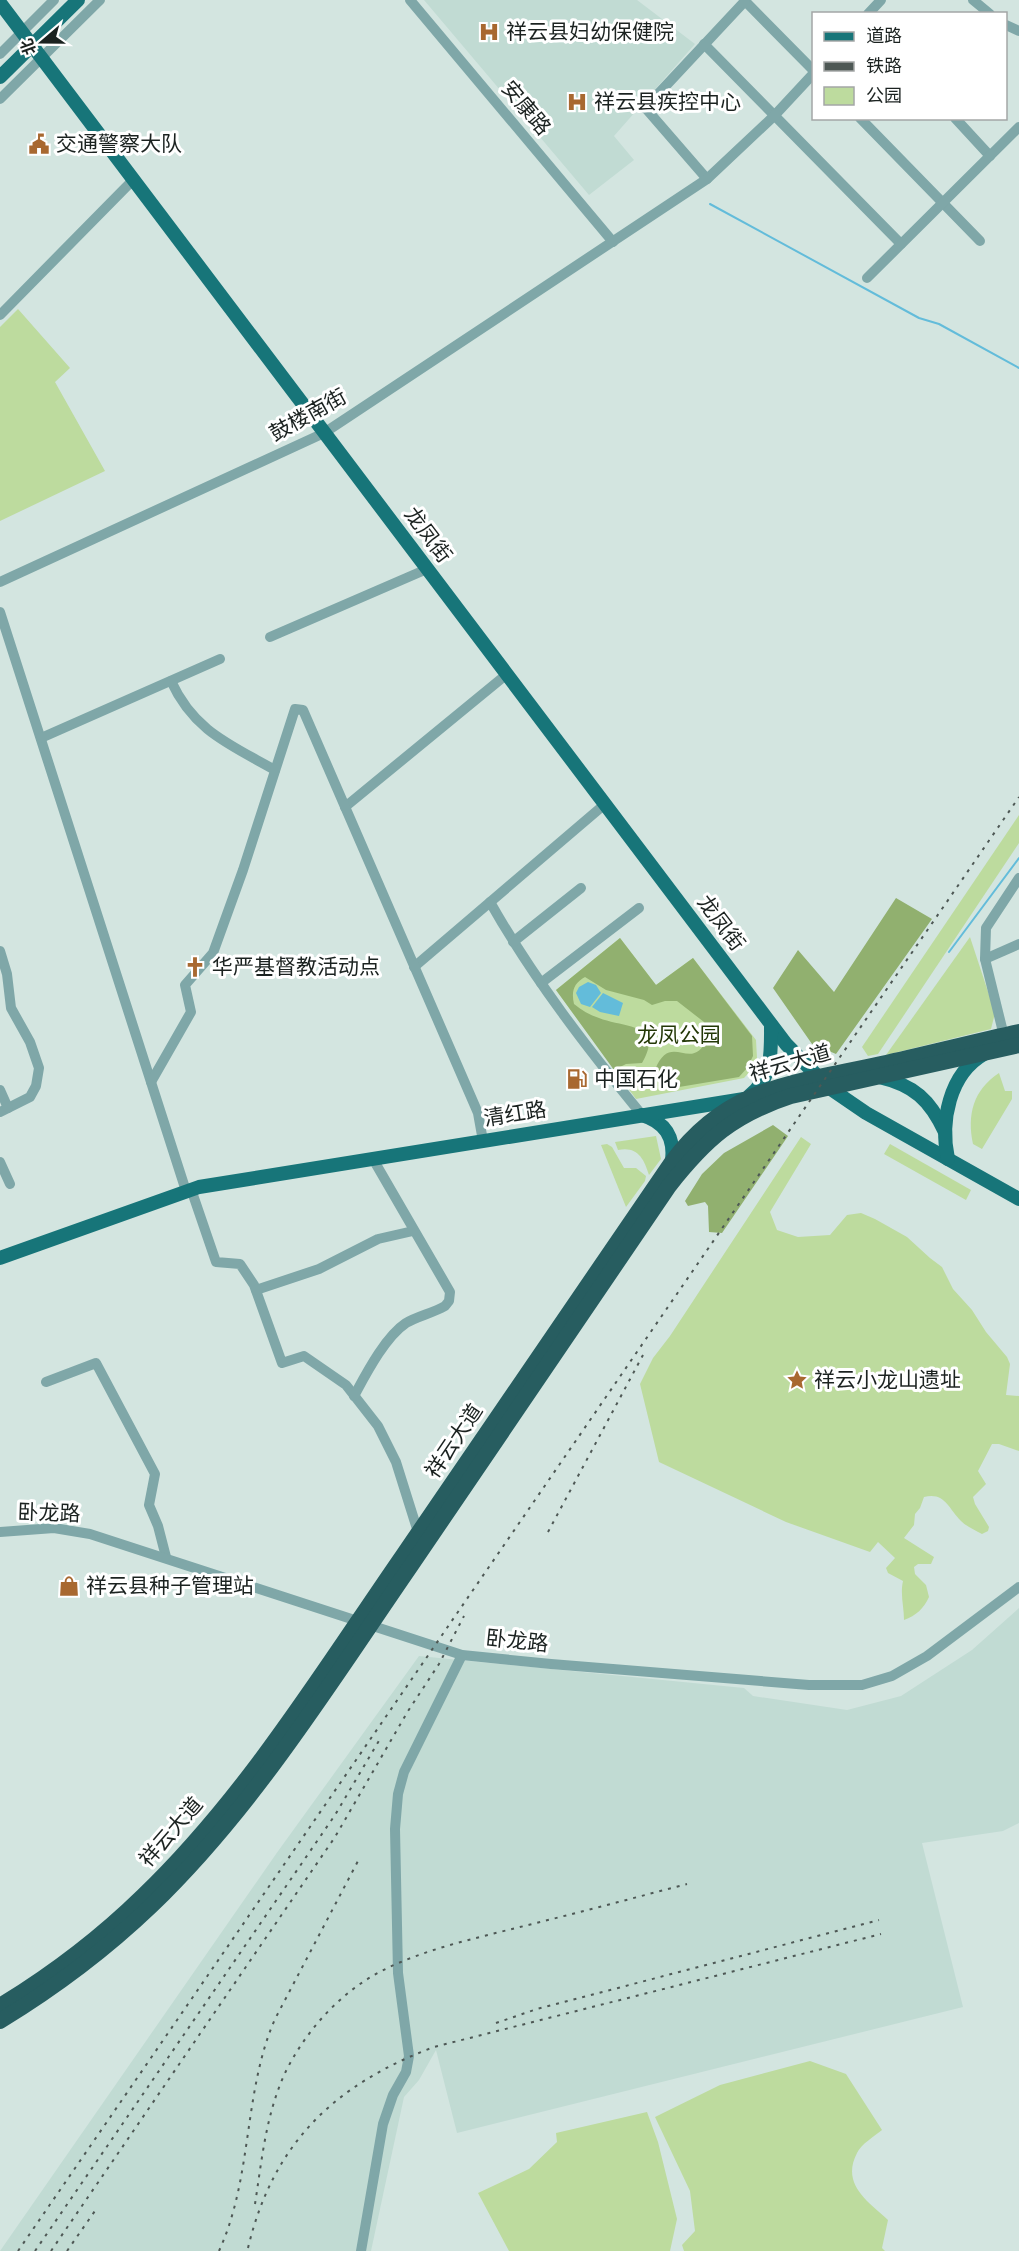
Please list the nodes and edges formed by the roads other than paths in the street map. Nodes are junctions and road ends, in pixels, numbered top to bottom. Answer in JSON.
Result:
{"nodes":[{"id":1,"x":54,"y":0,"type":"edge"},
{"id":2,"x":78,"y":0,"type":"edge"},
{"id":3,"x":100,"y":0,"type":"edge"},
{"id":4,"x":410,"y":0,"type":"edge"},
{"id":5,"x":745,"y":0,"type":"edge"},
{"id":6,"x":881,"y":0,"type":"edge"},
{"id":7,"x":973,"y":0,"type":"edge"},
{"id":8,"x":0,"y":3,"type":"edge"},
{"id":9,"x":870,"y":12,"type":"edge"},
{"id":10,"x":988,"y":12,"type":"edge"},
{"id":11,"x":22,"y":32,"type":"junction"},
{"id":12,"x":704,"y":44,"type":"junction"},
{"id":13,"x":32,"y":46,"type":"junction"},
{"id":14,"x":0,"y":54,"type":"edge"},
{"id":15,"x":41,"y":58,"type":"junction"},
{"id":16,"x":812,"y":71,"type":"edge"},
{"id":17,"x":812,"y":73,"type":"edge"},
{"id":18,"x":0,"y":77,"type":"edge"},
{"id":19,"x":0,"y":99,"type":"edge"},
{"id":20,"x":774,"y":116,"type":"junction"},
{"id":21,"x":862,"y":120,"type":"edge"},
{"id":22,"x":957,"y":120,"type":"edge"},
{"id":23,"x":1019,"y":127,"type":"edge"},
{"id":24,"x":990,"y":156,"type":"junction"},
{"id":25,"x":707,"y":179,"type":"junction"},
{"id":26,"x":133,"y":180,"type":"junction"},
{"id":27,"x":943,"y":203,"type":"junction"},
{"id":28,"x":980,"y":241,"type":"dead end"},
{"id":29,"x":613,"y":242,"type":"junction"},
{"id":30,"x":901,"y":244,"type":"junction"},
{"id":31,"x":867,"y":278,"type":"dead end"},
{"id":32,"x":0,"y":315,"type":"edge"},
{"id":33,"x":324,"y":433,"type":"junction"},
{"id":34,"x":427,"y":568,"type":"junction"},
{"id":35,"x":0,"y":582,"type":"edge"},
{"id":36,"x":0,"y":612,"type":"edge"},
{"id":37,"x":270,"y":638,"type":"dead end"},
{"id":38,"x":220,"y":659,"type":"dead end"},
{"id":39,"x":507,"y":674,"type":"junction"},
{"id":40,"x":171,"y":681,"type":"junction"},
{"id":41,"x":41,"y":738,"type":"junction"},
{"id":42,"x":275,"y":770,"type":"junction"},
{"id":43,"x":605,"y":804,"type":"junction"},
{"id":44,"x":345,"y":807,"type":"junction"},
{"id":45,"x":1019,"y":878,"type":"edge"},
{"id":46,"x":581,"y":888,"type":"dead end"},
{"id":47,"x":490,"y":902,"type":"junction"},
{"id":48,"x":639,"y":908,"type":"dead end"},
{"id":49,"x":513,"y":942,"type":"junction"},
{"id":50,"x":1019,"y":944,"type":"edge"},
{"id":51,"x":0,"y":951,"type":"edge"},
{"id":52,"x":985,"y":959,"type":"junction"},
{"id":53,"x":414,"y":967,"type":"junction"},
{"id":54,"x":541,"y":983,"type":"junction"},
{"id":55,"x":771,"y":1024,"type":"junction"},
{"id":56,"x":1011,"y":1034,"type":"edge"},
{"id":57,"x":1019,"y":1045,"type":"edge"},
{"id":58,"x":987,"y":1052,"type":"junction"},
{"id":59,"x":879,"y":1077,"type":"junction"},
{"id":60,"x":822,"y":1081,"type":"junction"},
{"id":61,"x":151,"y":1082,"type":"junction"},
{"id":62,"x":0,"y":1090,"type":"edge"},
{"id":63,"x":746,"y":1098,"type":"junction"},
{"id":64,"x":4,"y":1110,"type":"edge"},
{"id":65,"x":642,"y":1115,"type":"junction"},
{"id":66,"x":946,"y":1133,"type":"junction"},
{"id":67,"x":483,"y":1141,"type":"junction"},
{"id":68,"x":373,"y":1159,"type":"junction"},
{"id":69,"x":948,"y":1159,"type":"junction"},
{"id":70,"x":0,"y":1162,"type":"edge"},
{"id":71,"x":672,"y":1162,"type":"junction"},
{"id":72,"x":10,"y":1184,"type":"dead end"},
{"id":73,"x":188,"y":1190,"type":"junction"},
{"id":74,"x":1019,"y":1199,"type":"edge"},
{"id":75,"x":413,"y":1231,"type":"junction"},
{"id":76,"x":1,"y":1255,"type":"edge"},
{"id":77,"x":256,"y":1290,"type":"junction"},
{"id":78,"x":46,"y":1382,"type":"dead end"},
{"id":79,"x":354,"y":1396,"type":"junction"},
{"id":80,"x":0,"y":1532,"type":"edge"},
{"id":81,"x":418,"y":1532,"type":"junction"},
{"id":82,"x":166,"y":1557,"type":"junction"},
{"id":83,"x":1019,"y":1587,"type":"edge"},
{"id":84,"x":364,"y":1622,"type":"junction"},
{"id":85,"x":462,"y":1655,"type":"junction"},
{"id":86,"x":0,"y":2006,"type":"edge"},
{"id":87,"x":0,"y":2021,"type":"edge"},
{"id":88,"x":361,"y":2251,"type":"edge"}],
"edges":[{"from":1,"to":11,"type":"street"},
{"from":2,"to":13,"type":"main road"},
{"from":3,"to":15,"type":"street"},
{"from":4,"to":29,"type":"street","name":"安康路"},
{"from":5,"to":12,"type":"street"},
{"from":5,"to":16,"type":"street"},
{"from":6,"to":9,"type":"street"},
{"from":7,"to":10,"type":"street"},
{"from":8,"to":11,"type":"main road","name":"龙凤街"},
{"from":11,"to":13,"type":"main road","name":"龙凤街"},
{"from":11,"to":14,"type":"street"},
{"from":12,"to":20,"type":"street"},
{"from":12,"to":25,"type":"street"},
{"from":13,"to":15,"type":"main road","name":"龙凤街"},
{"from":13,"to":18,"type":"main road"},
{"from":15,"to":19,"type":"street"},
{"from":15,"to":26,"type":"main road","name":"龙凤街"},
{"from":17,"to":20,"type":"street","name":"鼓楼南街"},
{"from":20,"to":25,"type":"street","name":"鼓楼南街"},
{"from":20,"to":30,"type":"street"},
{"from":21,"to":27,"type":"street"},
{"from":22,"to":24,"type":"street"},
{"from":23,"to":24,"type":"street"},
{"from":24,"to":27,"type":"street"},
{"from":25,"to":29,"type":"street","name":"鼓楼南街"},
{"from":26,"to":32,"type":"street"},
{"from":26,"to":33,"type":"main road","name":"龙凤街"},
{"from":27,"to":28,"type":"street"},
{"from":27,"to":30,"type":"street"},
{"from":29,"to":33,"type":"street","name":"鼓楼南街"},
{"from":30,"to":31,"type":"street"},
{"from":33,"to":34,"type":"main road","name":"龙凤街"},
{"from":33,"to":35,"type":"street","name":"鼓楼南街"},
{"from":34,"to":37,"type":"street"},
{"from":34,"to":39,"type":"main road","name":"龙凤街"},
{"from":36,"to":41,"type":"street"},
{"from":38,"to":40,"type":"street"},
{"from":39,"to":43,"type":"main road","name":"龙凤街"},
{"from":39,"to":44,"type":"street"},
{"from":40,"to":41,"type":"street"},
{"from":40,"to":42,"type":"street"},
{"from":41,"to":61,"type":"street"},
{"from":42,"to":44,"type":"street"},
{"from":42,"to":61,"type":"street"},
{"from":43,"to":47,"type":"street"},
{"from":43,"to":55,"type":"main road","name":"龙凤街"},
{"from":44,"to":53,"type":"street"},
{"from":45,"to":52,"type":"street"},
{"from":46,"to":49,"type":"street"},
{"from":47,"to":49,"type":"street"},
{"from":47,"to":53,"type":"street"},
{"from":48,"to":54,"type":"street"},
{"from":49,"to":54,"type":"street"},
{"from":50,"to":52,"type":"street"},
{"from":51,"to":64,"type":"street"},
{"from":52,"to":56,"type":"street"},
{"from":53,"to":67,"type":"street"},
{"from":54,"to":65,"type":"street"},
{"from":55,"to":60,"type":"main road","name":"龙凤街"},
{"from":55,"to":63,"type":"main road"},
{"from":56,"to":60,"type":"highway","name":"祥云大道"},
{"from":57,"to":58,"type":"highway","name":"祥云大道"},
{"from":58,"to":59,"type":"highway","name":"祥云大道"},
{"from":58,"to":66,"type":"main road"},
{"from":59,"to":60,"type":"highway","name":"祥云大道"},
{"from":59,"to":66,"type":"main road"},
{"from":60,"to":63,"type":"highway","name":"祥云大道"},
{"from":60,"to":69,"type":"main road"},
{"from":60,"to":84,"type":"highway","name":"祥云大道"},
{"from":61,"to":73,"type":"street"},
{"from":62,"to":64,"type":"street"},
{"from":63,"to":65,"type":"main road","name":"清红路"},
{"from":63,"to":71,"type":"highway","name":"祥云大道"},
{"from":65,"to":67,"type":"main road","name":"清红路"},
{"from":65,"to":71,"type":"main road"},
{"from":66,"to":69,"type":"main road"},
{"from":67,"to":68,"type":"main road","name":"清红路"},
{"from":68,"to":73,"type":"main road","name":"清红路"},
{"from":68,"to":75,"type":"street"},
{"from":69,"to":74,"type":"main road"},
{"from":70,"to":72,"type":"street"},
{"from":71,"to":81,"type":"highway","name":"祥云大道"},
{"from":73,"to":76,"type":"main road","name":"清红路"},
{"from":73,"to":77,"type":"street"},
{"from":75,"to":77,"type":"street"},
{"from":75,"to":79,"type":"street"},
{"from":77,"to":79,"type":"street"},
{"from":78,"to":82,"type":"street"},
{"from":79,"to":81,"type":"street"},
{"from":80,"to":82,"type":"street","name":"卧龙路"},
{"from":81,"to":84,"type":"highway","name":"祥云大道"},
{"from":82,"to":84,"type":"street","name":"卧龙路"},
{"from":83,"to":85,"type":"street","name":"卧龙路"},
{"from":84,"to":85,"type":"street","name":"卧龙路"},
{"from":84,"to":86,"type":"highway","name":"祥云大道"},
{"from":84,"to":87,"type":"highway","name":"祥云大道"},
{"from":85,"to":88,"type":"street"}]}
